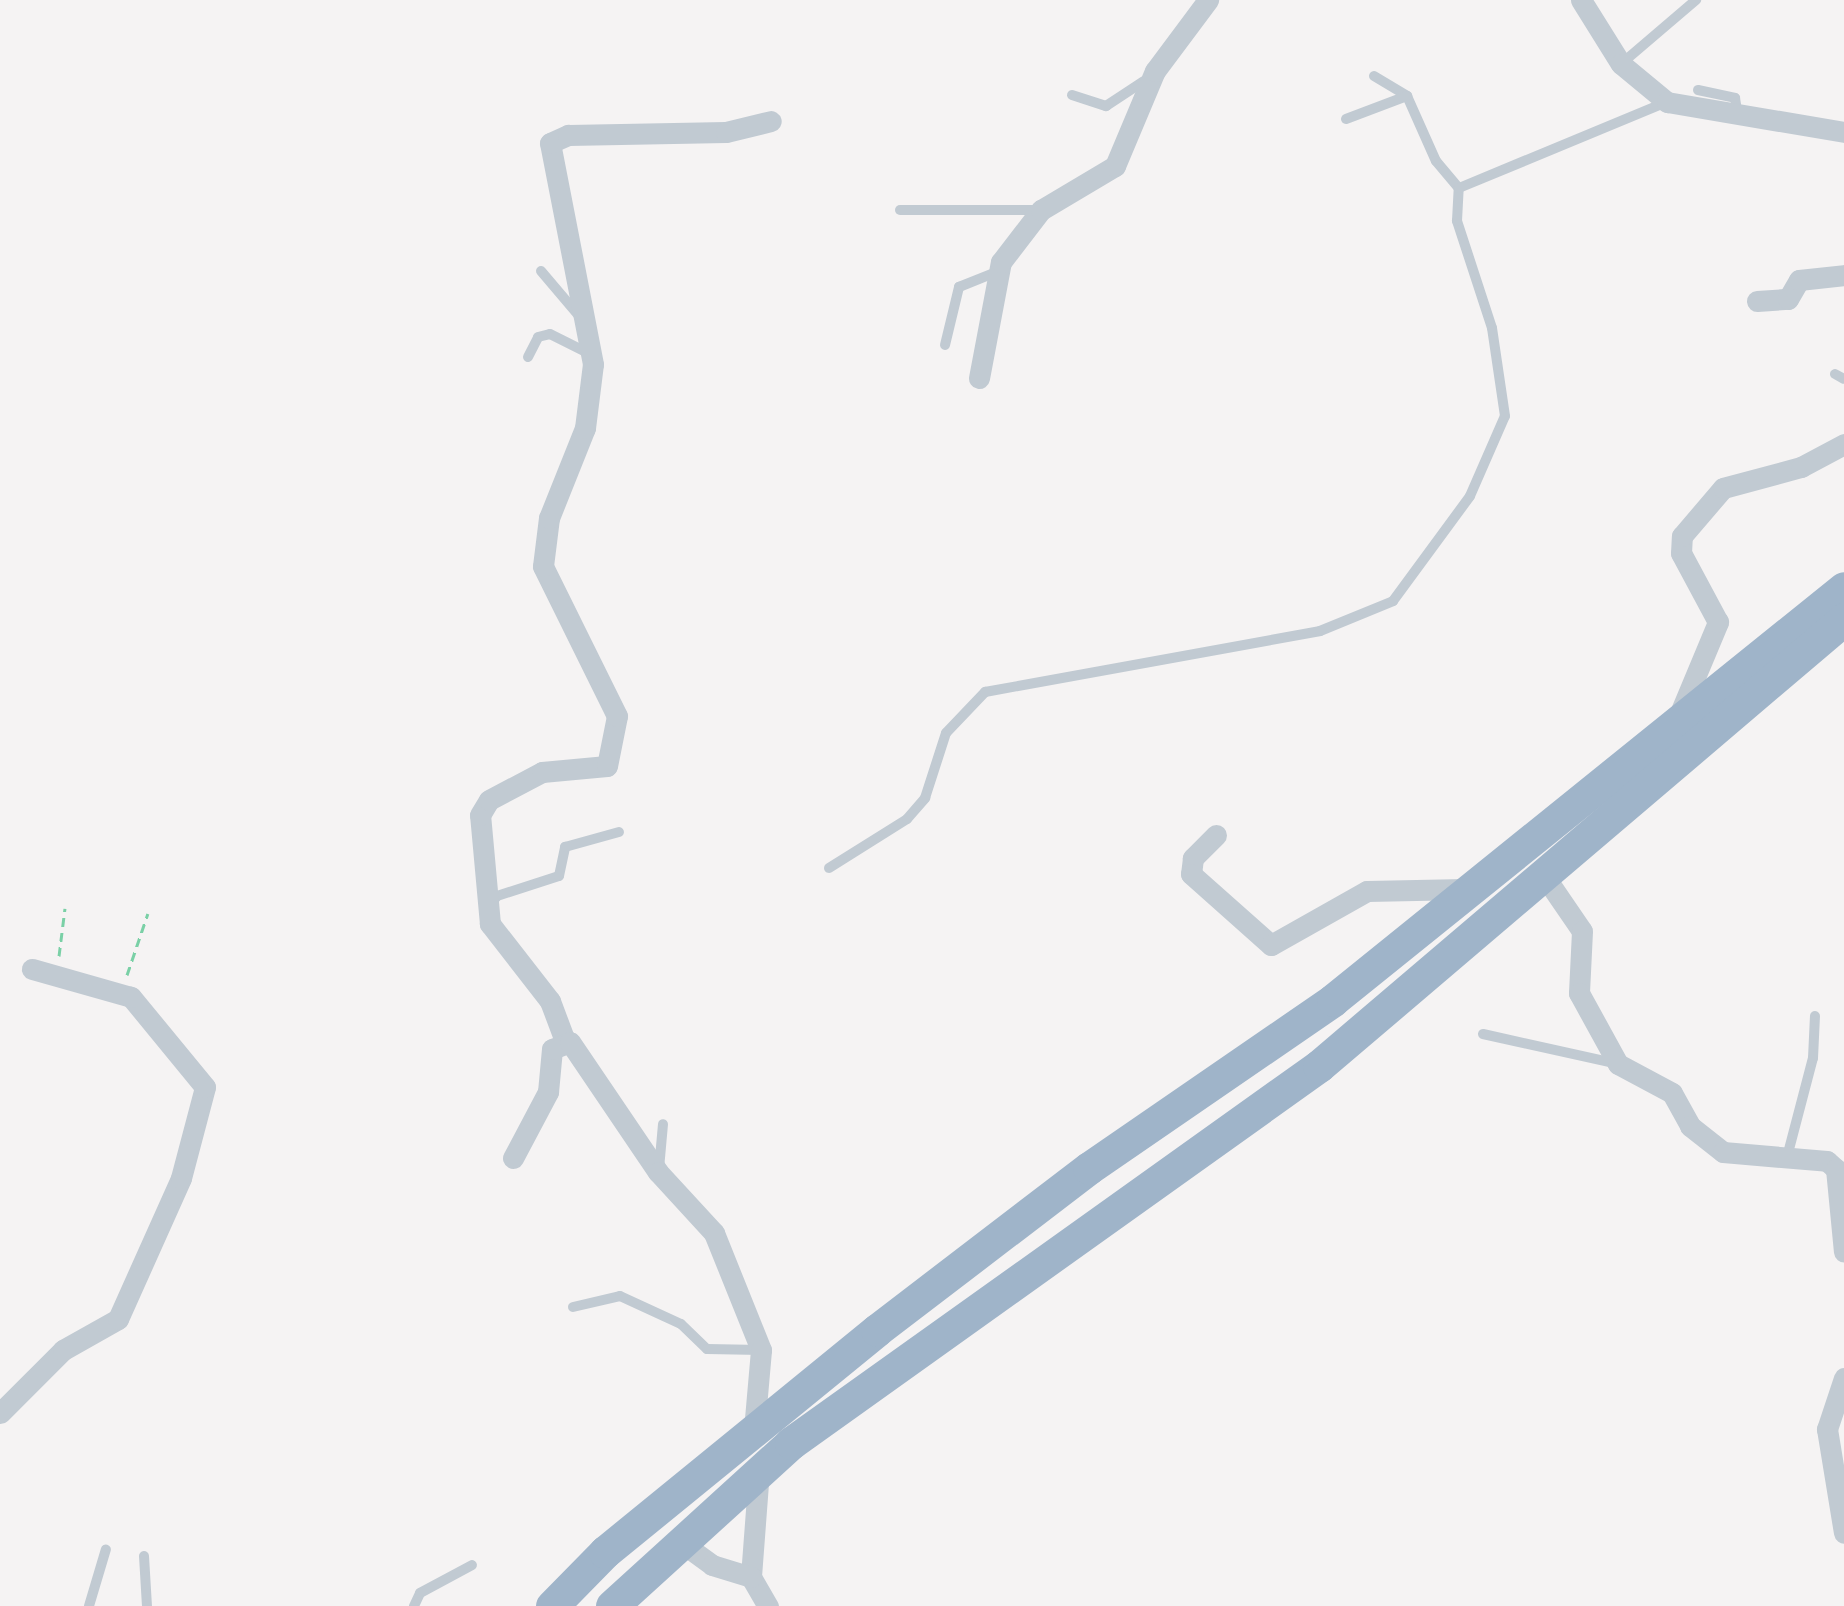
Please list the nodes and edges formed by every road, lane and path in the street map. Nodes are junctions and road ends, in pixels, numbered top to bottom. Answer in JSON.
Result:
{"nodes":[{"id":1,"x":1208,"y":0,"type":"edge"},
{"id":2,"x":1581,"y":0,"type":"edge"},
{"id":3,"x":1696,"y":0,"type":"edge"},
{"id":4,"x":1621,"y":64,"type":"junction"},
{"id":5,"x":1155,"y":71,"type":"junction"},
{"id":6,"x":1374,"y":76,"type":"dead end"},
{"id":7,"x":1698,"y":90,"type":"dead end"},
{"id":8,"x":1072,"y":95,"type":"dead end"},
{"id":9,"x":1407,"y":96,"type":"junction"},
{"id":10,"x":1667,"y":102,"type":"junction"},
{"id":11,"x":1346,"y":119,"type":"dead end"},
{"id":12,"x":1738,"y":120,"type":"junction"},
{"id":13,"x":771,"y":122,"type":"dead end"},
{"id":14,"x":1844,"y":132,"type":"edge"},
{"id":15,"x":1459,"y":188,"type":"junction"},
{"id":16,"x":900,"y":210,"type":"dead end"},
{"id":17,"x":1041,"y":210,"type":"junction"},
{"id":18,"x":541,"y":271,"type":"dead end"},
{"id":19,"x":996,"y":272,"type":"junction"},
{"id":20,"x":1844,"y":275,"type":"edge"},
{"id":21,"x":1757,"y":301,"type":"dead end"},
{"id":22,"x":582,"y":320,"type":"junction"},
{"id":23,"x":945,"y":345,"type":"dead end"},
{"id":24,"x":591,"y":355,"type":"junction"},
{"id":25,"x":528,"y":357,"type":"dead end"},
{"id":26,"x":979,"y":378,"type":"dead end"},
{"id":27,"x":1844,"y":444,"type":"edge"},
{"id":28,"x":1844,"y":588,"type":"edge"},
{"id":29,"x":1844,"y":619,"type":"edge"},
{"id":30,"x":1673,"y":725,"type":"junction"},
{"id":31,"x":619,"y":832,"type":"dead end"},
{"id":32,"x":1216,"y":836,"type":"dead end"},
{"id":33,"x":829,"y":868,"type":"dead end"},
{"id":34,"x":1545,"y":877,"type":"junction"},
{"id":35,"x":1465,"y":889,"type":"junction"},
{"id":36,"x":65,"y":908,"type":"dead end"},
{"id":37,"x":148,"y":914,"type":"dead end"},
{"id":38,"x":488,"y":914,"type":"junction"},
{"id":39,"x":32,"y":969,"type":"dead end"},
{"id":40,"x":56,"y":976,"type":"junction"},
{"id":41,"x":121,"y":994,"type":"junction"},
{"id":42,"x":1814,"y":1016,"type":"dead end"},
{"id":43,"x":1483,"y":1034,"type":"dead end"},
{"id":44,"x":565,"y":1041,"type":"junction"},
{"id":45,"x":1618,"y":1064,"type":"junction"},
{"id":46,"x":663,"y":1124,"type":"dead end"},
{"id":47,"x":513,"y":1157,"type":"dead end"},
{"id":48,"x":1787,"y":1157,"type":"junction"},
{"id":49,"x":658,"y":1172,"type":"junction"},
{"id":50,"x":1844,"y":1252,"type":"edge"},
{"id":51,"x":573,"y":1307,"type":"dead end"},
{"id":52,"x":761,"y":1350,"type":"junction"},
{"id":53,"x":1844,"y":1378,"type":"edge"},
{"id":54,"x":0,"y":1413,"type":"edge"},
{"id":55,"x":754,"y":1430,"type":"dead end"},
{"id":56,"x":759,"y":1470,"type":"dead end"},
{"id":57,"x":1844,"y":1533,"type":"edge"},
{"id":58,"x":682,"y":1543,"type":"dead end"},
{"id":59,"x":106,"y":1549,"type":"dead end"},
{"id":60,"x":144,"y":1556,"type":"dead end"},
{"id":61,"x":472,"y":1565,"type":"dead end"},
{"id":62,"x":751,"y":1577,"type":"junction"},
{"id":63,"x":89,"y":1606,"type":"edge"},
{"id":64,"x":147,"y":1606,"type":"edge"},
{"id":65,"x":414,"y":1606,"type":"edge"},
{"id":66,"x":552,"y":1606,"type":"edge"},
{"id":67,"x":612,"y":1606,"type":"edge"},
{"id":68,"x":768,"y":1606,"type":"edge"}],
"edges":[{"from":1,"to":5,"type":"street"},
{"from":2,"to":4,"type":"street"},
{"from":3,"to":4,"type":"lane"},
{"from":4,"to":10,"type":"street"},
{"from":5,"to":8,"type":"lane"},
{"from":5,"to":17,"type":"street"},
{"from":6,"to":9,"type":"lane"},
{"from":7,"to":12,"type":"lane"},
{"from":9,"to":11,"type":"lane"},
{"from":9,"to":15,"type":"lane"},
{"from":10,"to":12,"type":"street"},
{"from":10,"to":15,"type":"lane"},
{"from":12,"to":14,"type":"street"},
{"from":13,"to":22,"type":"street"},
{"from":15,"to":33,"type":"lane"},
{"from":16,"to":17,"type":"lane"},
{"from":17,"to":19,"type":"street"},
{"from":18,"to":22,"type":"lane"},
{"from":19,"to":23,"type":"lane"},
{"from":19,"to":26,"type":"street"},
{"from":20,"to":21,"type":"street"},
{"from":22,"to":24,"type":"street"},
{"from":24,"to":25,"type":"lane"},
{"from":24,"to":38,"type":"street"},
{"from":27,"to":30,"type":"street"},
{"from":28,"to":30,"type":"highway"},
{"from":29,"to":34,"type":"highway"},
{"from":30,"to":35,"type":"highway"},
{"from":31,"to":38,"type":"lane"},
{"from":32,"to":35,"type":"street"},
{"from":34,"to":45,"type":"street"},
{"from":34,"to":67,"type":"highway"},
{"from":35,"to":66,"type":"highway"},
{"from":36,"to":40,"type":"path"},
{"from":37,"to":41,"type":"path"},
{"from":38,"to":44,"type":"street"},
{"from":39,"to":40,"type":"street"},
{"from":40,"to":41,"type":"street"},
{"from":41,"to":54,"type":"street"},
{"from":42,"to":48,"type":"lane"},
{"from":43,"to":45,"type":"lane"},
{"from":44,"to":47,"type":"street"},
{"from":44,"to":49,"type":"street"},
{"from":45,"to":48,"type":"street"},
{"from":46,"to":49,"type":"lane"},
{"from":48,"to":50,"type":"street"},
{"from":49,"to":52,"type":"street"},
{"from":51,"to":52,"type":"lane"},
{"from":52,"to":55,"type":"street"},
{"from":53,"to":57,"type":"street"},
{"from":56,"to":62,"type":"street"},
{"from":58,"to":62,"type":"street"},
{"from":59,"to":63,"type":"lane"},
{"from":60,"to":64,"type":"lane"},
{"from":61,"to":65,"type":"lane"},
{"from":62,"to":68,"type":"street"}]}
